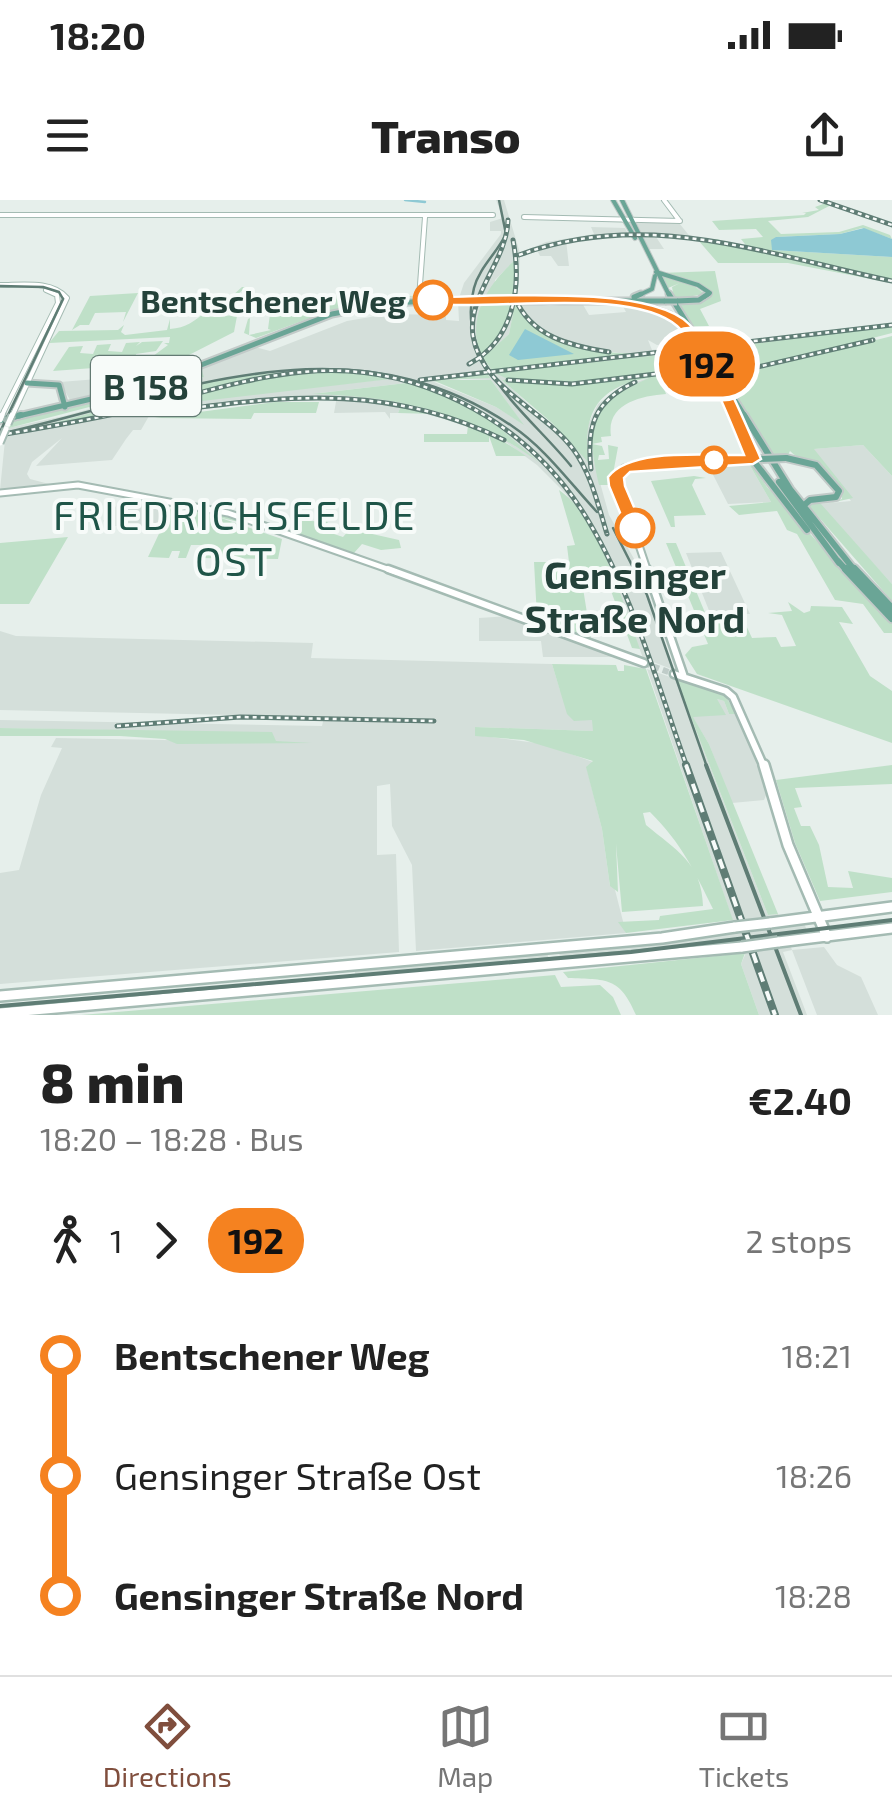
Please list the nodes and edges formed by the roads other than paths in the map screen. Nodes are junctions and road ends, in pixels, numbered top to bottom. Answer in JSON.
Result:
{"nodes":[{"id":1,"x":613,"y":200,"type":"edge"},
{"id":2,"x":622,"y":200,"type":"edge"},
{"id":3,"x":664,"y":200,"type":"edge"},
{"id":4,"x":0,"y":215,"type":"edge"},
{"id":5,"x":492,"y":216,"type":"dead end"},
{"id":6,"x":426,"y":217,"type":"junction"},
{"id":7,"x":524,"y":217,"type":"dead end"},
{"id":8,"x":622,"y":218,"type":"junction"},
{"id":9,"x":632,"y":220,"type":"junction"},
{"id":10,"x":655,"y":273,"type":"junction"},
{"id":11,"x":0,"y":287,"type":"edge"},
{"id":12,"x":60,"y":292,"type":"junction"},
{"id":13,"x":418,"y":299,"type":"junction"},
{"id":14,"x":611,"y":300,"type":"junction"},
{"id":15,"x":670,"y":300,"type":"junction"},
{"id":16,"x":685,"y":327,"type":"junction"},
{"id":17,"x":43,"y":331,"type":"junction"},
{"id":18,"x":52,"y":331,"type":"junction"},
{"id":19,"x":27,"y":383,"type":"junction"},
{"id":20,"x":17,"y":384,"type":"junction"},
{"id":21,"x":728,"y":398,"type":"junction"},
{"id":22,"x":64,"y":405,"type":"junction"},
{"id":23,"x":1,"y":417,"type":"edge"},
{"id":24,"x":0,"y":443,"type":"edge"},
{"id":25,"x":757,"y":459,"type":"junction"},
{"id":26,"x":834,"y":486,"type":"junction"},
{"id":27,"x":790,"y":489,"type":"junction"},
{"id":28,"x":0,"y":493,"type":"edge"},
{"id":29,"x":802,"y":507,"type":"junction"},
{"id":30,"x":839,"y":562,"type":"junction"},
{"id":31,"x":892,"y":609,"type":"edge"},
{"id":32,"x":892,"y":618,"type":"edge"},
{"id":33,"x":644,"y":663,"type":"tunnel mouth"},
{"id":34,"x":674,"y":674,"type":"tunnel mouth"},
{"id":35,"x":684,"y":677,"type":"junction"},
{"id":36,"x":892,"y":908,"type":"edge"},
{"id":37,"x":818,"y":916,"type":"junction"},
{"id":38,"x":892,"y":928,"type":"edge"},
{"id":39,"x":826,"y":936,"type":"junction"},
{"id":40,"x":552,"y":948,"type":"junction"},
{"id":41,"x":556,"y":963,"type":"junction"},
{"id":42,"x":284,"y":972,"type":"junction"},
{"id":43,"x":282,"y":988,"type":"junction"},
{"id":44,"x":0,"y":996,"type":"edge"},
{"id":45,"x":0,"y":1013,"type":"edge"}],
"edges":[{"from":1,"to":8,"type":"main road"},
{"from":2,"to":9,"type":"main road"},
{"from":3,"to":9,"type":"street"},
{"from":4,"to":6,"type":"street"},
{"from":5,"to":6,"type":"street"},
{"from":6,"to":13,"type":"street"},
{"from":7,"to":8,"type":"street"},
{"from":8,"to":9,"type":"street"},
{"from":8,"to":10,"type":"main road"},
{"from":9,"to":10,"type":"main road"},
{"from":10,"to":14,"type":"main road"},
{"from":10,"to":15,"type":"main road"},
{"from":10,"to":15,"type":"main road"},
{"from":11,"to":12,"type":"street"},
{"from":12,"to":17,"type":"street"},
{"from":12,"to":18,"type":"street"},
{"from":13,"to":14,"type":"main road","number":"B 158","bridge":true},
{"from":13,"to":22,"type":"main road","number":"B 158"},
{"from":14,"to":15,"type":"main road","number":"B 158"},
{"from":14,"to":16,"type":"main road"},
{"from":15,"to":15,"type":"main road"},
{"from":15,"to":16,"type":"main road"},
{"from":15,"to":27,"type":"main road"},
{"from":16,"to":21,"type":"main road"},
{"from":17,"to":18,"type":"street"},
{"from":17,"to":20,"type":"street"},
{"from":18,"to":19,"type":"street"},
{"from":19,"to":20,"type":"street"},
{"from":19,"to":22,"type":"main road"},
{"from":19,"to":24,"type":"street","bridge":true},
{"from":20,"to":23,"type":"street"},
{"from":21,"to":25,"type":"main road"},
{"from":21,"to":30,"type":"main road"},
{"from":22,"to":23,"type":"main road","number":"B 158"},
{"from":25,"to":26,"type":"main road","bridge":true},
{"from":25,"to":30,"type":"main road"},
{"from":25,"to":35,"type":"street"},
{"from":26,"to":27,"type":"main road"},
{"from":26,"to":29,"type":"main road"},
{"from":27,"to":29,"type":"main road"},
{"from":28,"to":33,"type":"street"},
{"from":29,"to":31,"type":"main road"},
{"from":30,"to":32,"type":"main road"},
{"from":34,"to":35,"type":"street"},
{"from":35,"to":37,"type":"street"},
{"from":36,"to":37,"type":"street"},
{"from":37,"to":39,"type":"street"},
{"from":37,"to":40,"type":"street","bridge":true},
{"from":38,"to":39,"type":"street"},
{"from":39,"to":41,"type":"street","bridge":true},
{"from":40,"to":41,"type":"street"},
{"from":40,"to":42,"type":"street"},
{"from":41,"to":43,"type":"street"},
{"from":42,"to":43,"type":"street"},
{"from":42,"to":44,"type":"street"},
{"from":43,"to":45,"type":"street"}]}
